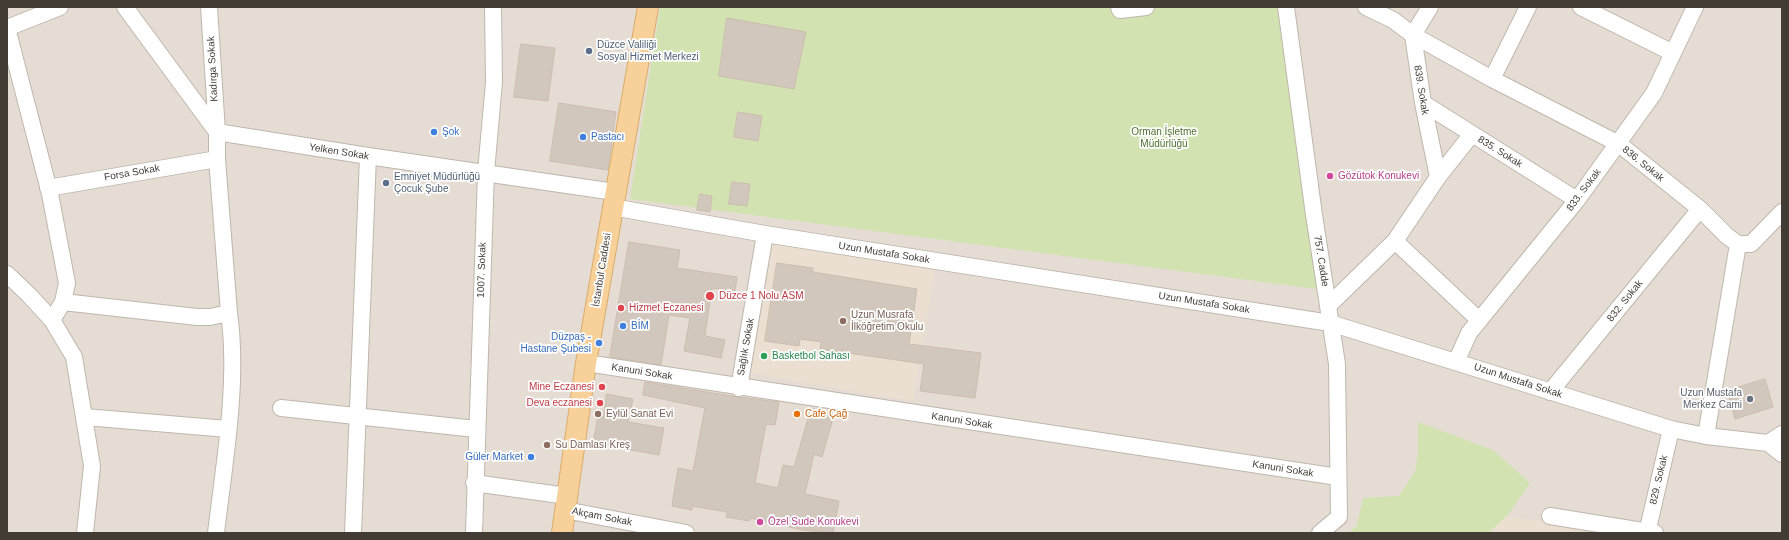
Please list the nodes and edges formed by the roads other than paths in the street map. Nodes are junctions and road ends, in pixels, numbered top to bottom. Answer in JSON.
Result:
{"nodes":[{"id":1,"x":60,"y":7,"type":"edge"},
{"id":2,"x":125,"y":7,"type":"edge"},
{"id":3,"x":209,"y":7,"type":"edge"},
{"id":4,"x":493,"y":7,"type":"edge"},
{"id":5,"x":648,"y":7,"type":"edge"},
{"id":6,"x":1119,"y":7,"type":"edge"},
{"id":7,"x":1146,"y":7,"type":"edge"},
{"id":8,"x":1286,"y":7,"type":"edge"},
{"id":9,"x":1366,"y":7,"type":"edge"},
{"id":10,"x":1430,"y":7,"type":"edge"},
{"id":11,"x":1528,"y":7,"type":"edge"},
{"id":12,"x":1581,"y":7,"type":"edge"},
{"id":13,"x":1695,"y":7,"type":"edge"},
{"id":14,"x":7,"y":28,"type":"edge"},
{"id":15,"x":1413,"y":35,"type":"junction"},
{"id":16,"x":1673,"y":53,"type":"junction"},
{"id":17,"x":1492,"y":79,"type":"junction"},
{"id":18,"x":1423,"y":103,"type":"junction"},
{"id":19,"x":217,"y":132,"type":"junction"},
{"id":20,"x":1472,"y":134,"type":"junction"},
{"id":21,"x":1619,"y":144,"type":"junction"},
{"id":22,"x":368,"y":156,"type":"junction"},
{"id":23,"x":216,"y":159,"type":"junction"},
{"id":24,"x":486,"y":172,"type":"junction"},
{"id":25,"x":1438,"y":177,"type":"junction"},
{"id":26,"x":48,"y":188,"type":"junction"},
{"id":27,"x":613,"y":200,"type":"junction"},
{"id":28,"x":1577,"y":200,"type":"junction"},
{"id":29,"x":1700,"y":209,"type":"junction"},
{"id":30,"x":1782,"y":212,"type":"edge"},
{"id":31,"x":766,"y":234,"type":"junction"},
{"id":32,"x":1395,"y":241,"type":"junction"},
{"id":33,"x":1738,"y":244,"type":"junction"},
{"id":34,"x":7,"y":274,"type":"edge"},
{"id":35,"x":63,"y":302,"type":"junction"},
{"id":36,"x":1328,"y":306,"type":"junction"},
{"id":37,"x":229,"y":313,"type":"junction"},
{"id":38,"x":52,"y":320,"type":"junction"},
{"id":39,"x":1479,"y":320,"type":"junction"},
{"id":40,"x":1330,"y":322,"type":"junction"},
{"id":41,"x":1456,"y":362,"type":"junction"},
{"id":42,"x":586,"y":363,"type":"junction"},
{"id":43,"x":739,"y":388,"type":"junction"},
{"id":44,"x":1550,"y":392,"type":"junction"},
{"id":45,"x":281,"y":408,"type":"dead end"},
{"id":46,"x":358,"y":416,"type":"junction"},
{"id":47,"x":85,"y":417,"type":"junction"},
{"id":48,"x":476,"y":429,"type":"junction"},
{"id":49,"x":1671,"y":429,"type":"junction"},
{"id":50,"x":228,"y":430,"type":"junction"},
{"id":51,"x":1782,"y":434,"type":"edge"},
{"id":52,"x":1706,"y":436,"type":"junction"},
{"id":53,"x":1768,"y":443,"type":"junction"},
{"id":54,"x":1782,"y":454,"type":"edge"},
{"id":55,"x":1338,"y":477,"type":"junction"},
{"id":56,"x":474,"y":483,"type":"junction"},
{"id":57,"x":566,"y":503,"type":"junction"},
{"id":58,"x":1550,"y":516,"type":"dead end"},
{"id":59,"x":86,"y":533,"type":"edge"},
{"id":60,"x":216,"y":533,"type":"edge"},
{"id":61,"x":353,"y":533,"type":"edge"},
{"id":62,"x":474,"y":533,"type":"edge"},
{"id":63,"x":562,"y":533,"type":"edge"},
{"id":64,"x":686,"y":533,"type":"edge"},
{"id":65,"x":1320,"y":533,"type":"edge"},
{"id":66,"x":1650,"y":533,"type":"edge"}],
"edges":[{"from":1,"to":14,"type":"street"},
{"from":2,"to":19,"type":"street"},
{"from":3,"to":19,"type":"street","name":"Kadırga Sokak"},
{"from":4,"to":24,"type":"street","name":"1007. Sokak"},
{"from":5,"to":27,"type":"main road","name":"İstanbul Caddesi"},
{"from":6,"to":7,"type":"street"},
{"from":8,"to":36,"type":"street","name":"757. Cadde"},
{"from":9,"to":15,"type":"street","name":"836. Sokak"},
{"from":10,"to":15,"type":"street"},
{"from":11,"to":17,"type":"street"},
{"from":12,"to":16,"type":"street"},
{"from":13,"to":16,"type":"street","name":"833. Sokak"},
{"from":14,"to":26,"type":"street"},
{"from":15,"to":17,"type":"street","name":"836. Sokak"},
{"from":15,"to":18,"type":"street","name":"839. Sokak"},
{"from":16,"to":21,"type":"street","name":"833. Sokak"},
{"from":17,"to":21,"type":"street","name":"836. Sokak"},
{"from":18,"to":20,"type":"street","name":"835. Sokak"},
{"from":18,"to":25,"type":"street","name":"839. Sokak"},
{"from":19,"to":22,"type":"street","name":"Yelken Sokak"},
{"from":19,"to":23,"type":"street","name":"Kadırga Sokak"},
{"from":20,"to":25,"type":"street"},
{"from":20,"to":28,"type":"street","name":"835. Sokak"},
{"from":21,"to":28,"type":"street","name":"833. Sokak"},
{"from":21,"to":29,"type":"street","name":"836. Sokak"},
{"from":22,"to":24,"type":"street","name":"Yelken Sokak"},
{"from":22,"to":46,"type":"street"},
{"from":23,"to":26,"type":"street","name":"Forsa Sokak"},
{"from":23,"to":37,"type":"street","name":"Kadırga Sokak"},
{"from":24,"to":27,"type":"street","name":"Yelken Sokak"},
{"from":24,"to":48,"type":"street","name":"1007. Sokak"},
{"from":25,"to":32,"type":"street"},
{"from":26,"to":35,"type":"street"},
{"from":27,"to":31,"type":"street","name":"Uzun Mustafa Sokak"},
{"from":27,"to":42,"type":"main road","name":"İstanbul Caddesi"},
{"from":28,"to":39,"type":"street","name":"833. Sokak"},
{"from":29,"to":33,"type":"street","name":"836. Sokak"},
{"from":29,"to":44,"type":"street","name":"832. Sokak"},
{"from":30,"to":33,"type":"street"},
{"from":31,"to":40,"type":"street","name":"Uzun Mustafa Sokak"},
{"from":31,"to":43,"type":"street","name":"Sağlık Sokak"},
{"from":32,"to":36,"type":"street"},
{"from":32,"to":39,"type":"street"},
{"from":33,"to":52,"type":"street"},
{"from":34,"to":38,"type":"street"},
{"from":35,"to":37,"type":"street"},
{"from":35,"to":38,"type":"street"},
{"from":36,"to":40,"type":"street","name":"757. Cadde"},
{"from":37,"to":50,"type":"street","name":"Kadırga Sokak"},
{"from":38,"to":47,"type":"street"},
{"from":39,"to":41,"type":"street","name":"833. Sokak"},
{"from":40,"to":41,"type":"street","name":"Uzun Mustafa Sokak"},
{"from":40,"to":55,"type":"street","name":"757. Cadde"},
{"from":41,"to":44,"type":"street","name":"Uzun Mustafa Sokak"},
{"from":42,"to":43,"type":"street","name":"Kanuni Sokak"},
{"from":42,"to":57,"type":"main road","name":"İstanbul Caddesi"},
{"from":43,"to":55,"type":"street","name":"Kanuni Sokak"},
{"from":44,"to":49,"type":"street","name":"Uzun Mustafa Sokak"},
{"from":45,"to":46,"type":"street"},
{"from":46,"to":48,"type":"street"},
{"from":46,"to":61,"type":"street"},
{"from":47,"to":50,"type":"street"},
{"from":47,"to":59,"type":"street"},
{"from":48,"to":56,"type":"street","name":"1007. Sokak"},
{"from":49,"to":52,"type":"street","name":"Uzun Mustafa Sokak"},
{"from":49,"to":66,"type":"street","name":"829. Sokak"},
{"from":50,"to":60,"type":"street","name":"Kadırga Sokak"},
{"from":51,"to":53,"type":"street"},
{"from":52,"to":53,"type":"street","name":"Uzun Mustafa Sokak"},
{"from":53,"to":54,"type":"street"},
{"from":55,"to":65,"type":"street","name":"757. Cadde"},
{"from":56,"to":57,"type":"street","name":"Akçam Sokak"},
{"from":56,"to":62,"type":"street","name":"1007. Sokak"},
{"from":57,"to":63,"type":"main road","name":"İstanbul Caddesi"},
{"from":57,"to":64,"type":"street","name":"Akçam Sokak"},
{"from":58,"to":66,"type":"street"}]}
